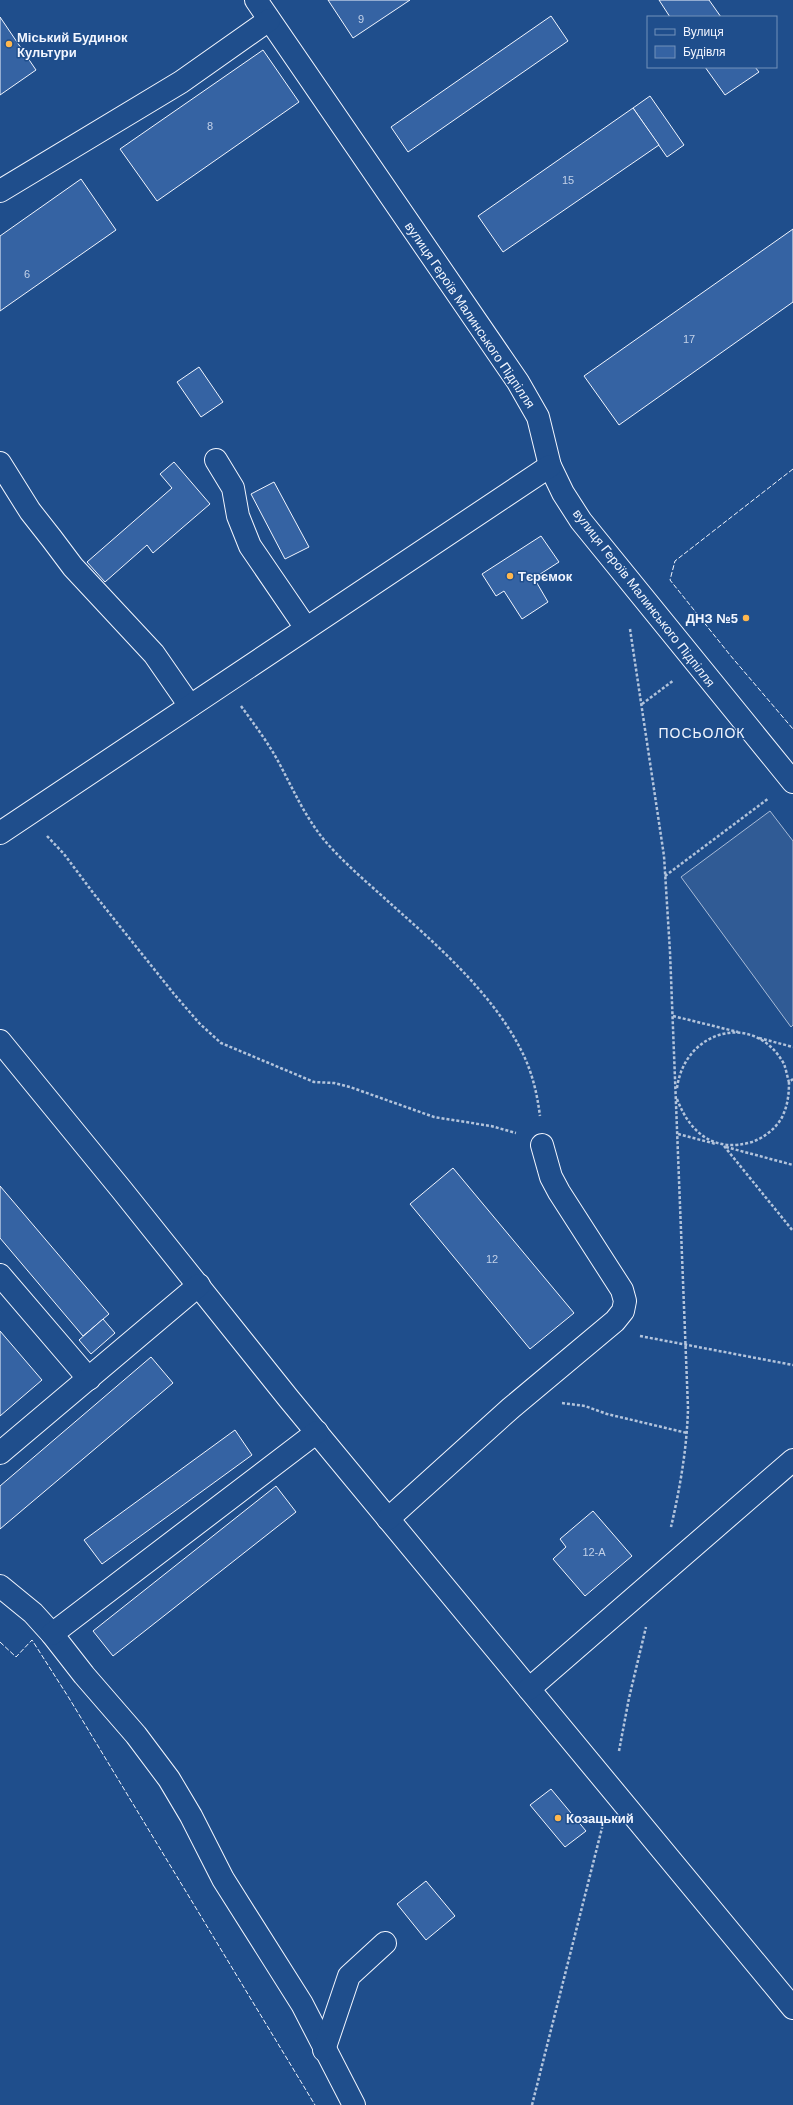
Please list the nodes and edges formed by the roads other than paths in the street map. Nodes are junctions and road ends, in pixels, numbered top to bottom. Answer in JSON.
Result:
{"nodes":[{"id":1,"x":256,"y":0,"type":"edge"},
{"id":2,"x":269,"y":20,"type":"junction"},
{"id":3,"x":0,"y":191,"type":"edge"},
{"id":4,"x":216,"y":460,"type":"dead end"},
{"id":5,"x":0,"y":463,"type":"edge"},
{"id":6,"x":550,"y":466,"type":"junction"},
{"id":7,"x":306,"y":628,"type":"junction"},
{"id":8,"x":190,"y":706,"type":"junction"},
{"id":9,"x":792,"y":781,"type":"edge"},
{"id":10,"x":0,"y":833,"type":"edge"},
{"id":11,"x":0,"y":1041,"type":"edge"},
{"id":12,"x":542,"y":1145,"type":"road end"},
{"id":13,"x":0,"y":1274,"type":"edge"},
{"id":14,"x":199,"y":1285,"type":"junction"},
{"id":15,"x":89,"y":1379,"type":"junction"},
{"id":16,"x":317,"y":1432,"type":"junction"},
{"id":17,"x":0,"y":1453,"type":"edge"},
{"id":18,"x":793,"y":1460,"type":"edge"},
{"id":19,"x":388,"y":1519,"type":"junction"},
{"id":20,"x":0,"y":1586,"type":"edge"},
{"id":21,"x":52,"y":1634,"type":"junction"},
{"id":22,"x":529,"y":1690,"type":"junction"},
{"id":23,"x":385,"y":1943,"type":"dead end"},
{"id":24,"x":793,"y":2008,"type":"edge"},
{"id":25,"x":324,"y":2050,"type":"junction"},
{"id":26,"x":354,"y":2105,"type":"edge"}],
"edges":[{"from":1,"to":2,"type":"street","name":"вулиця Героїв Малинського Підпілля"},
{"from":2,"to":3,"type":"street"},
{"from":2,"to":6,"type":"street","name":"вулиця Героїв Малинського Підпілля"},
{"from":4,"to":7,"type":"street"},
{"from":5,"to":8,"type":"street"},
{"from":6,"to":7,"type":"street"},
{"from":6,"to":9,"type":"street","name":"вулиця Героїв Малинського Підпілля"},
{"from":7,"to":8,"type":"street"},
{"from":8,"to":10,"type":"street"},
{"from":11,"to":14,"type":"street"},
{"from":12,"to":19,"type":"street"},
{"from":13,"to":15,"type":"street"},
{"from":14,"to":15,"type":"street"},
{"from":14,"to":16,"type":"street"},
{"from":15,"to":17,"type":"street"},
{"from":16,"to":19,"type":"street"},
{"from":16,"to":21,"type":"street"},
{"from":18,"to":22,"type":"street"},
{"from":19,"to":22,"type":"street"},
{"from":20,"to":21,"type":"street"},
{"from":21,"to":25,"type":"street"},
{"from":22,"to":24,"type":"street"},
{"from":23,"to":25,"type":"street"},
{"from":25,"to":26,"type":"street"}]}
